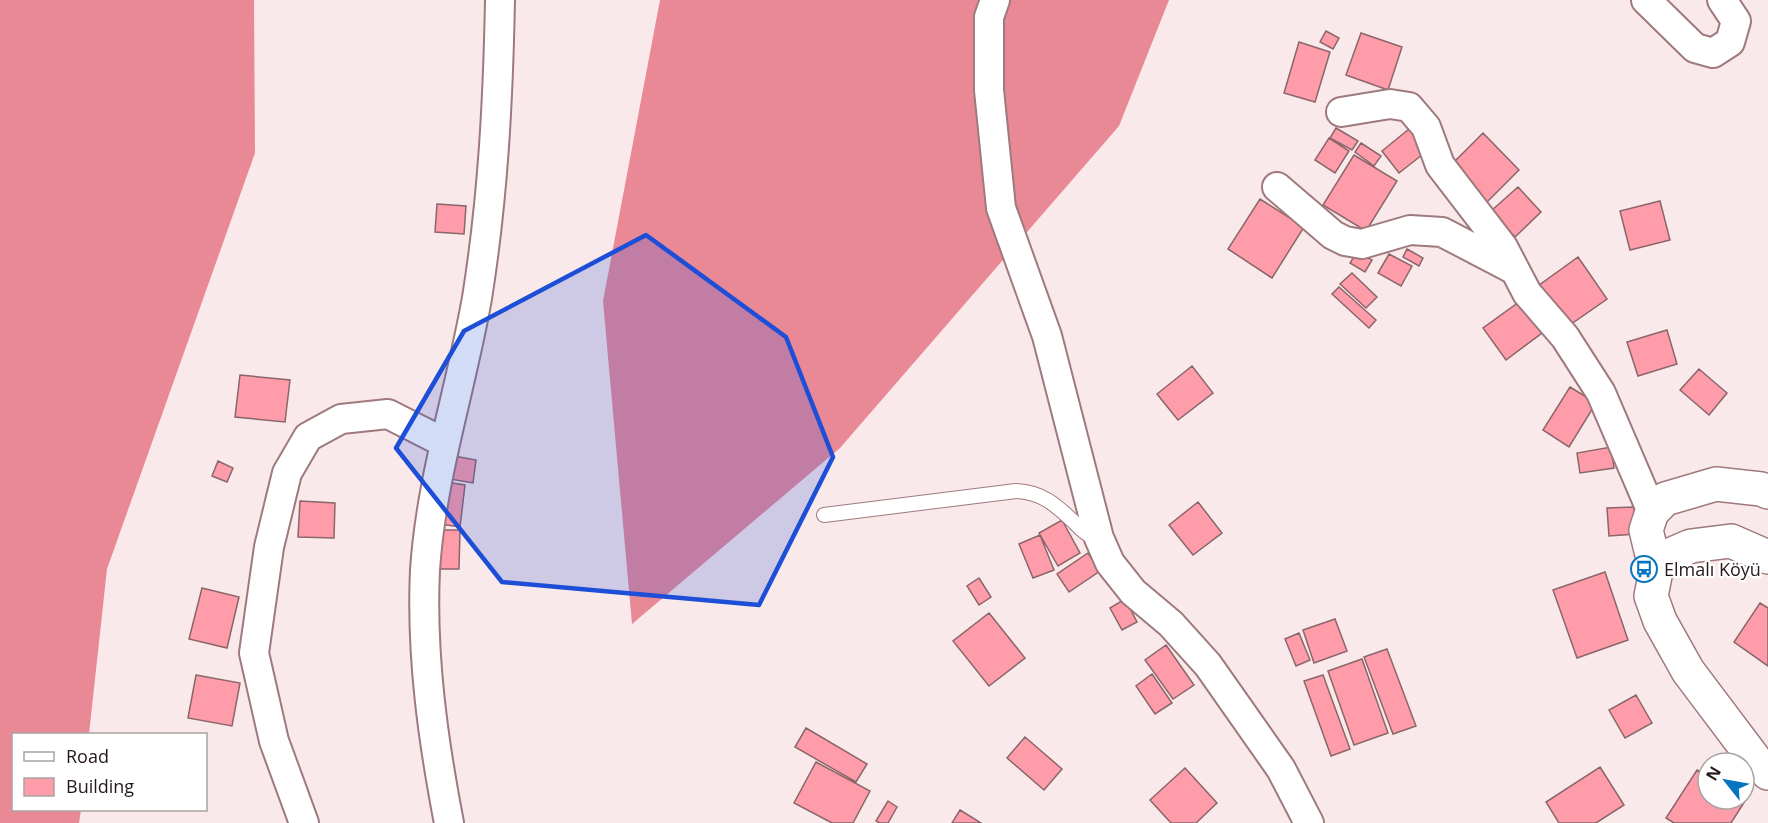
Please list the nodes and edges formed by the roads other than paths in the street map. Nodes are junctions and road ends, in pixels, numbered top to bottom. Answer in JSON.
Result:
{"nodes":[{"id":1,"x":500,"y":0,"type":"edge"},
{"id":2,"x":995,"y":0,"type":"edge"},
{"id":3,"x":1646,"y":0,"type":"edge"},
{"id":4,"x":1722,"y":0,"type":"edge"},
{"id":5,"x":1341,"y":112,"type":"dead end"},
{"id":6,"x":1277,"y":187,"type":"dead end"},
{"id":7,"x":1514,"y":269,"type":"junction"},
{"id":8,"x":445,"y":442,"type":"junction"},
{"id":9,"x":1768,"y":492,"type":"edge"},
{"id":10,"x":1652,"y":512,"type":"junction"},
{"id":11,"x":824,"y":515,"type":"dead end"},
{"id":12,"x":1100,"y":538,"type":"junction"},
{"id":13,"x":1768,"y":557,"type":"edge"},
{"id":14,"x":1656,"y":571,"type":"junction"},
{"id":15,"x":1768,"y":773,"type":"edge"},
{"id":16,"x":304,"y":823,"type":"edge"},
{"id":17,"x":449,"y":823,"type":"edge"},
{"id":18,"x":1309,"y":823,"type":"edge"}],
"edges":[{"from":1,"to":8,"type":"street"},
{"from":2,"to":12,"type":"street"},
{"from":3,"to":4,"type":"street"},
{"from":5,"to":7,"type":"street"},
{"from":6,"to":7,"type":"street"},
{"from":7,"to":10,"type":"street"},
{"from":8,"to":16,"type":"street"},
{"from":8,"to":17,"type":"street"},
{"from":9,"to":10,"type":"street"},
{"from":10,"to":14,"type":"street"},
{"from":11,"to":12,"type":"lane"},
{"from":12,"to":18,"type":"street"},
{"from":13,"to":14,"type":"street"},
{"from":14,"to":15,"type":"street"}]}
